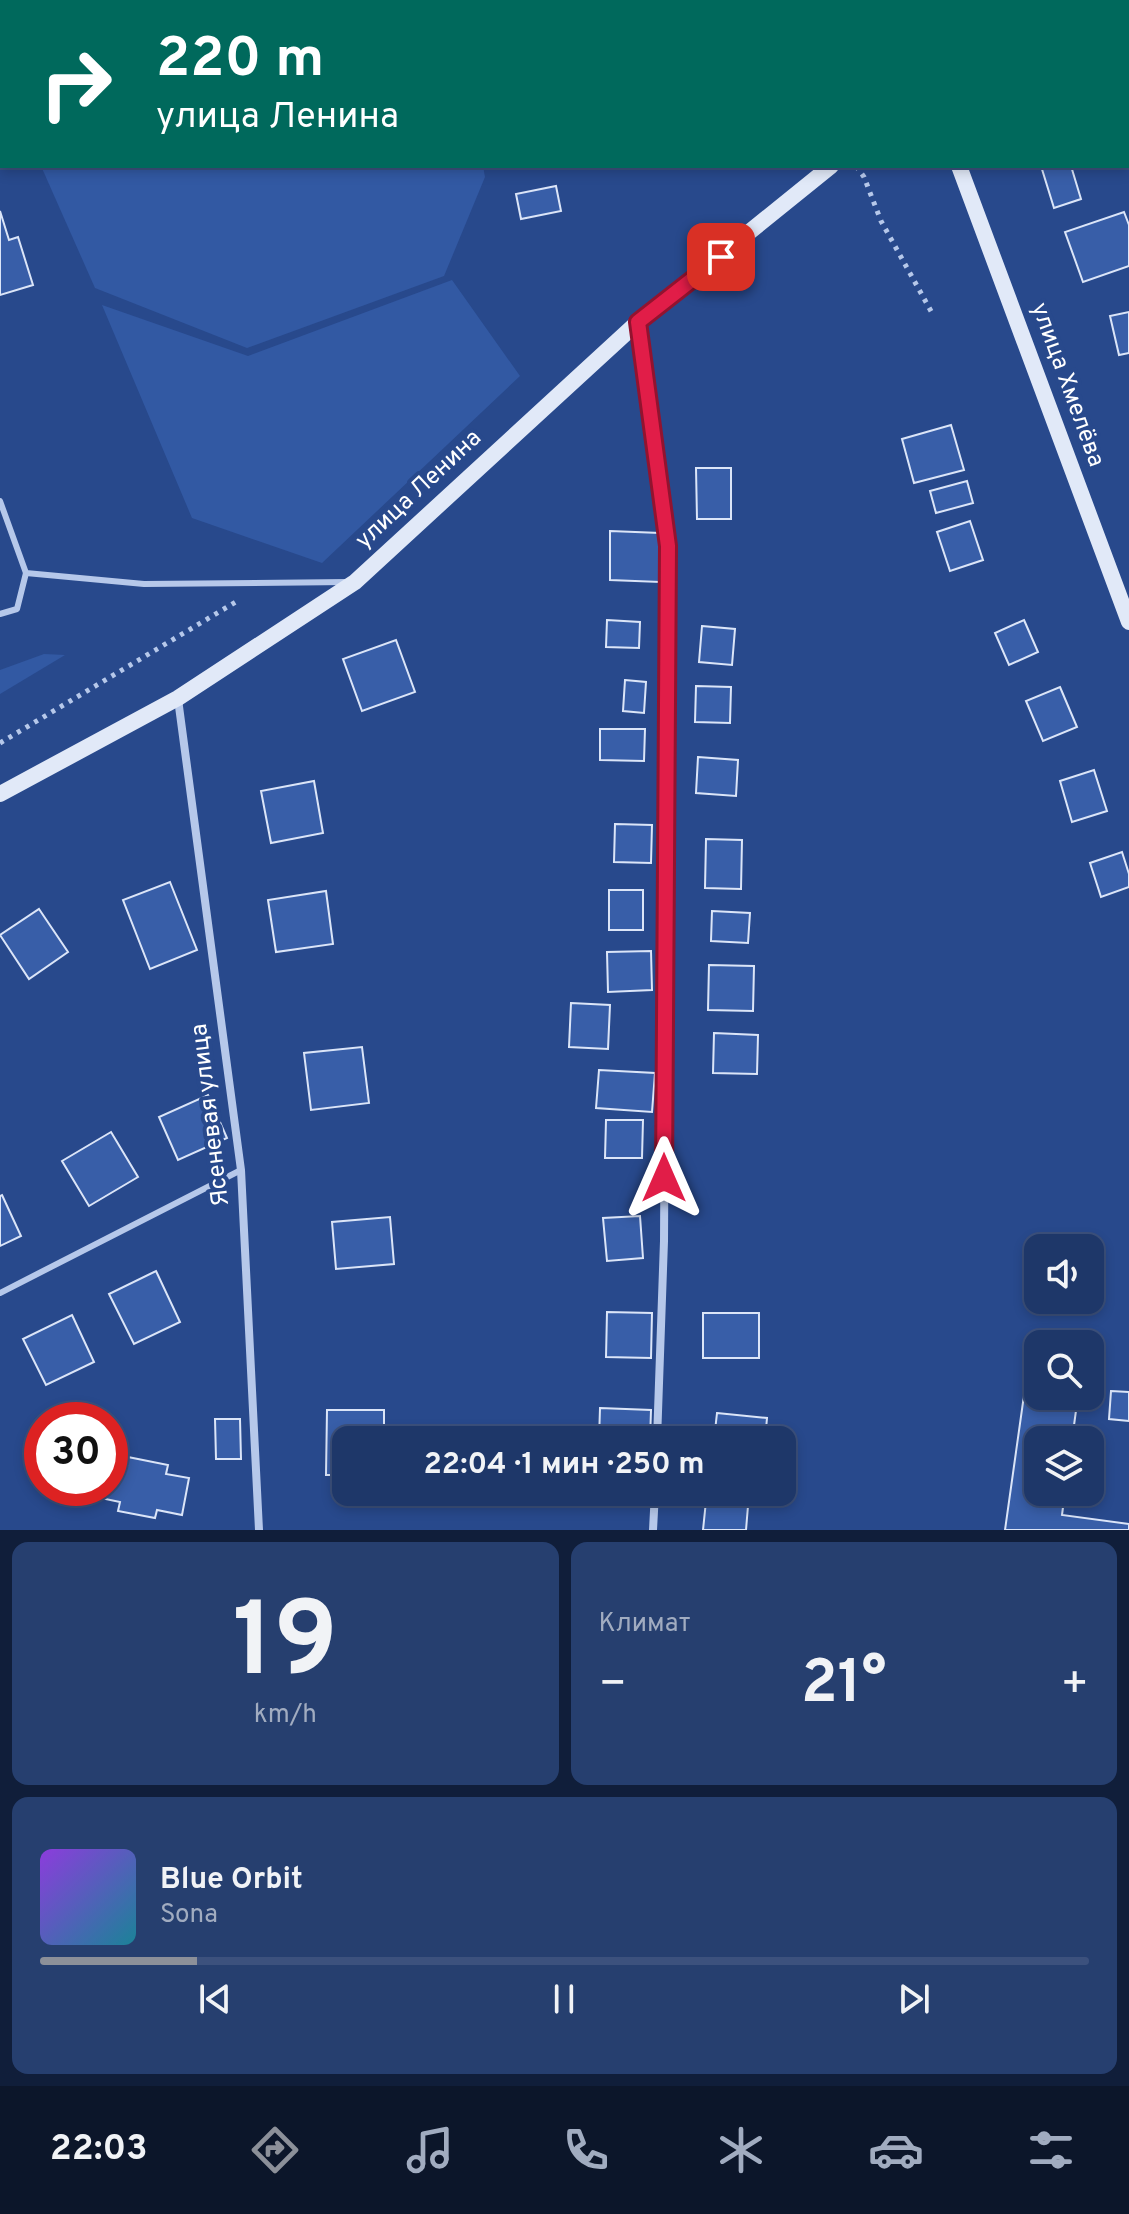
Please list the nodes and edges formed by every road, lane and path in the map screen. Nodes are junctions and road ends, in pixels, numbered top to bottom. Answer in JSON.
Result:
{"nodes":[{"id":1,"x":829,"y":168,"type":"edge"},
{"id":2,"x":857,"y":168,"type":"edge"},
{"id":3,"x":960,"y":168,"type":"edge"},
{"id":4,"x":932,"y":313,"type":"dead end"},
{"id":5,"x":638,"y":322,"type":"junction"},
{"id":6,"x":0,"y":501,"type":"edge"},
{"id":7,"x":26,"y":573,"type":"junction"},
{"id":8,"x":269,"y":582,"type":"junction"},
{"id":9,"x":355,"y":582,"type":"junction"},
{"id":10,"x":0,"y":614,"type":"edge"},
{"id":11,"x":1129,"y":622,"type":"edge"},
{"id":12,"x":178,"y":698,"type":"junction"},
{"id":13,"x":0,"y":743,"type":"edge"},
{"id":14,"x":0,"y":794,"type":"edge"},
{"id":15,"x":241,"y":1170,"type":"junction"},
{"id":16,"x":0,"y":1293,"type":"edge"},
{"id":17,"x":657,"y":1426,"type":"edge"},
{"id":18,"x":654,"y":1506,"type":"edge"},
{"id":19,"x":259,"y":1530,"type":"edge"},
{"id":20,"x":653,"y":1530,"type":"edge"}],
"edges":[{"from":1,"to":5,"type":"main road","name":"улица Ленина"},
{"from":2,"to":4,"type":"path"},
{"from":3,"to":11,"type":"main road","name":"улица Хмелёва"},
{"from":5,"to":9,"type":"main road","name":"улица Ленина"},
{"from":5,"to":17,"type":"street"},
{"from":6,"to":7,"type":"lane"},
{"from":7,"to":8,"type":"lane"},
{"from":7,"to":10,"type":"lane"},
{"from":8,"to":9,"type":"lane"},
{"from":8,"to":13,"type":"path"},
{"from":9,"to":12,"type":"main road","name":"улица Ленина"},
{"from":12,"to":14,"type":"main road","name":"улица Ленина"},
{"from":12,"to":15,"type":"street","name":"Ясеневая улица"},
{"from":15,"to":16,"type":"lane"},
{"from":15,"to":19,"type":"street","name":"Ясеневая улица"},
{"from":18,"to":20,"type":"street"}]}
